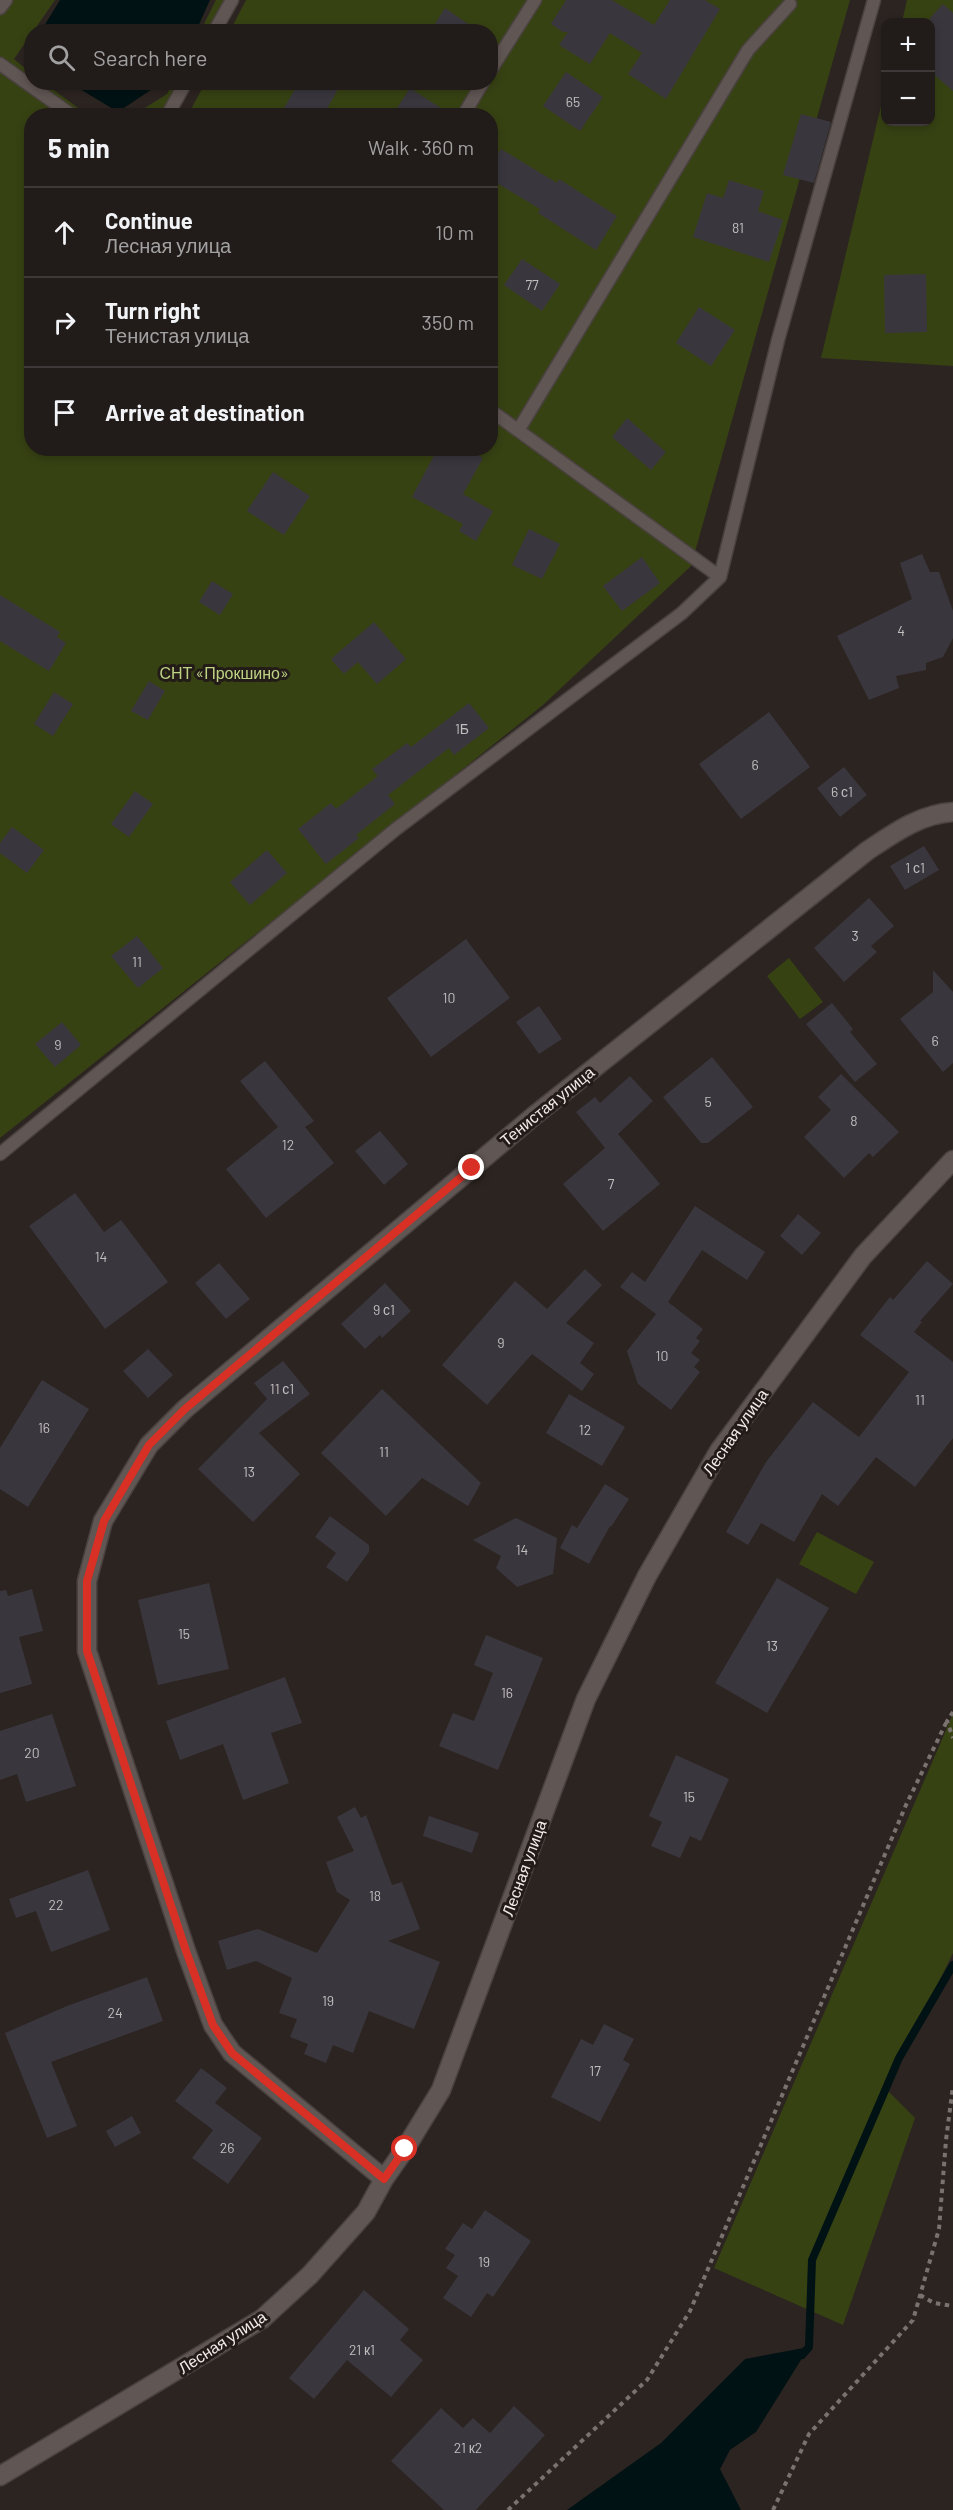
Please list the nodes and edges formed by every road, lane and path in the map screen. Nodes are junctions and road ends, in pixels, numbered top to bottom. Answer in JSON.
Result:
{"nodes":[{"id":1,"x":6,"y":0,"type":"edge"},
{"id":2,"x":232,"y":0,"type":"edge"},
{"id":3,"x":535,"y":0,"type":"edge"},
{"id":4,"x":874,"y":0,"type":"edge"},
{"id":5,"x":790,"y":3,"type":"dead end"},
{"id":6,"x":0,"y":8,"type":"edge"},
{"id":7,"x":218,"y":24,"type":"edge"},
{"id":8,"x":498,"y":58,"type":"edge"},
{"id":9,"x":0,"y":64,"type":"edge"},
{"id":10,"x":24,"y":81,"type":"edge"},
{"id":11,"x":36,"y":90,"type":"edge"},
{"id":12,"x":182,"y":90,"type":"edge"},
{"id":13,"x":478,"y":90,"type":"edge"},
{"id":14,"x":62,"y":108,"type":"edge"},
{"id":15,"x":171,"y":108,"type":"edge"},
{"id":16,"x":468,"y":108,"type":"edge"},
{"id":17,"x":498,"y":415,"type":"edge"},
{"id":18,"x":519,"y":429,"type":"junction"},
{"id":19,"x":720,"y":577,"type":"junction"},
{"id":20,"x":953,"y":812,"type":"edge"},
{"id":21,"x":0,"y":1154,"type":"edge"},
{"id":22,"x":953,"y":1160,"type":"edge"},
{"id":23,"x":953,"y":1712,"type":"edge"},
{"id":24,"x":947,"y":1721,"type":"junction"},
{"id":25,"x":953,"y":1738,"type":"edge"},
{"id":26,"x":953,"y":2086,"type":"edge"},
{"id":27,"x":384,"y":2179,"type":"junction"},
{"id":28,"x":920,"y":2295,"type":"junction"},
{"id":29,"x":953,"y":2306,"type":"edge"},
{"id":30,"x":0,"y":2476,"type":"edge"},
{"id":31,"x":508,"y":2510,"type":"edge"},
{"id":32,"x":773,"y":2510,"type":"edge"}],
"edges":[{"from":1,"to":6,"type":"lane"},
{"from":2,"to":7,"type":"lane"},
{"from":3,"to":8,"type":"lane"},
{"from":4,"to":19,"type":"lane"},
{"from":5,"to":18,"type":"lane"},
{"from":9,"to":10,"type":"lane"},
{"from":11,"to":14,"type":"lane"},
{"from":12,"to":15,"type":"lane"},
{"from":13,"to":16,"type":"lane"},
{"from":17,"to":18,"type":"lane"},
{"from":18,"to":19,"type":"lane"},
{"from":19,"to":21,"type":"lane"},
{"from":20,"to":27,"type":"street","name":"Тенистая улица"},
{"from":22,"to":27,"type":"street","name":"Лесная улица"},
{"from":23,"to":24,"type":"path"},
{"from":24,"to":25,"type":"path"},
{"from":24,"to":31,"type":"path"},
{"from":26,"to":28,"type":"path"},
{"from":27,"to":30,"type":"street","name":"Лесная улица"},
{"from":28,"to":29,"type":"path"},
{"from":28,"to":32,"type":"path"}]}
